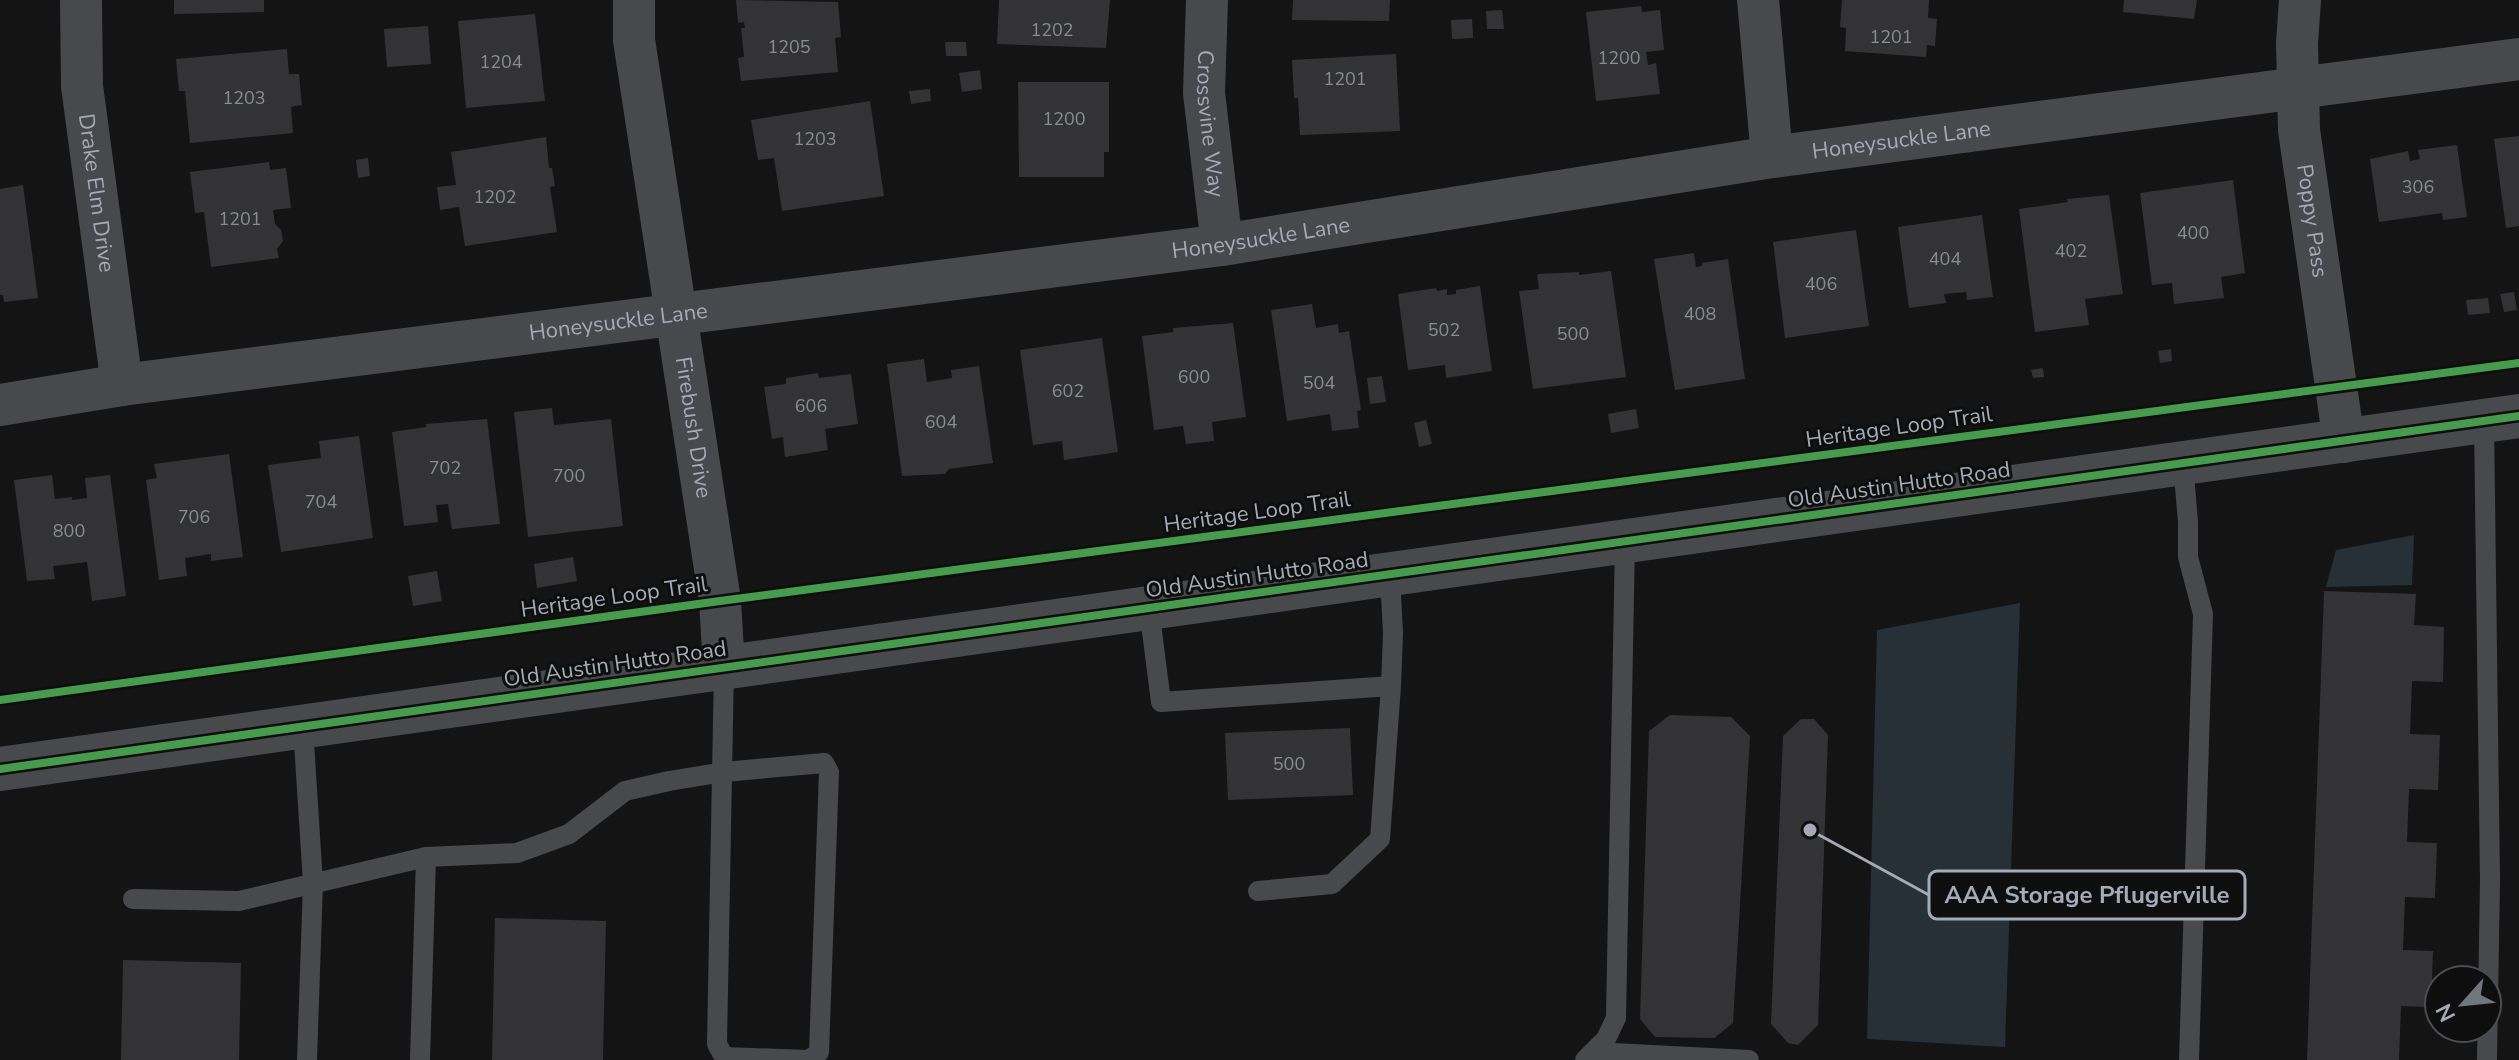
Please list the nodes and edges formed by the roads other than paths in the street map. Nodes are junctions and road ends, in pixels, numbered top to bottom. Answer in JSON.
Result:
{"nodes":[{"id":1,"x":81,"y":0,"type":"edge"},
{"id":2,"x":634,"y":0,"type":"edge"},
{"id":3,"x":1207,"y":0,"type":"edge"},
{"id":4,"x":1758,"y":0,"type":"edge"},
{"id":5,"x":2300,"y":0,"type":"edge"},
{"id":6,"x":2519,"y":59,"type":"edge"},
{"id":7,"x":2298,"y":89,"type":"junction"},
{"id":8,"x":1772,"y":157,"type":"junction"},
{"id":9,"x":1222,"y":245,"type":"junction"},
{"id":10,"x":675,"y":314,"type":"junction"},
{"id":11,"x":122,"y":385,"type":"junction"},
{"id":12,"x":0,"y":405,"type":"edge"},
{"id":13,"x":2502,"y":418,"type":"edge"},
{"id":14,"x":2344,"y":442,"type":"junction"},
{"id":15,"x":2183,"y":463,"type":"junction"},
{"id":16,"x":1625,"y":542,"type":"junction"},
{"id":17,"x":1390,"y":576,"type":"junction"},
{"id":18,"x":1149,"y":608,"type":"junction"},
{"id":19,"x":724,"y":667,"type":"junction"},
{"id":20,"x":1391,"y":686,"type":"junction"},
{"id":21,"x":303,"y":727,"type":"junction"},
{"id":22,"x":0,"y":769,"type":"edge"},
{"id":23,"x":724,"y":772,"type":"junction"},
{"id":24,"x":426,"y":857,"type":"junction"},
{"id":25,"x":313,"y":883,"type":"junction"},
{"id":26,"x":1258,"y":891,"type":"dead end"},
{"id":27,"x":133,"y":899,"type":"dead end"},
{"id":28,"x":1590,"y":1056,"type":"edge"},
{"id":29,"x":307,"y":1060,"type":"edge"},
{"id":30,"x":420,"y":1060,"type":"edge"},
{"id":31,"x":1749,"y":1060,"type":"edge"},
{"id":32,"x":2189,"y":1060,"type":"edge"},
{"id":33,"x":2487,"y":1060,"type":"edge"}],
"edges":[{"from":1,"to":11,"type":"street","name":"Drake Elm Drive"},
{"from":2,"to":10,"type":"street","name":"Firebush Drive"},
{"from":3,"to":9,"type":"street","name":"Crossvine Way"},
{"from":4,"to":8,"type":"street"},
{"from":5,"to":7,"type":"street","name":"Poppy Pass"},
{"from":6,"to":7,"type":"street","name":"Honeysuckle Lane"},
{"from":7,"to":8,"type":"street","name":"Honeysuckle Lane"},
{"from":7,"to":14,"type":"street","name":"Poppy Pass"},
{"from":8,"to":9,"type":"street","name":"Honeysuckle Lane"},
{"from":9,"to":10,"type":"street","name":"Honeysuckle Lane"},
{"from":10,"to":11,"type":"street","name":"Honeysuckle Lane"},
{"from":10,"to":19,"type":"street","name":"Firebush Drive"},
{"from":11,"to":12,"type":"street","name":"Honeysuckle Lane"},
{"from":13,"to":14,"type":"street","name":"Old Austin Hutto Road"},
{"from":13,"to":33,"type":"lane"},
{"from":14,"to":15,"type":"street","name":"Old Austin Hutto Road"},
{"from":15,"to":16,"type":"street","name":"Old Austin Hutto Road"},
{"from":15,"to":32,"type":"lane"},
{"from":16,"to":17,"type":"street","name":"Old Austin Hutto Road"},
{"from":16,"to":28,"type":"lane"},
{"from":17,"to":18,"type":"street","name":"Old Austin Hutto Road"},
{"from":17,"to":20,"type":"lane"},
{"from":18,"to":19,"type":"street","name":"Old Austin Hutto Road"},
{"from":18,"to":20,"type":"lane"},
{"from":19,"to":21,"type":"street","name":"Old Austin Hutto Road"},
{"from":19,"to":23,"type":"lane"},
{"from":20,"to":26,"type":"lane"},
{"from":21,"to":22,"type":"street","name":"Old Austin Hutto Road"},
{"from":21,"to":25,"type":"lane"},
{"from":23,"to":23,"type":"lane"},
{"from":23,"to":24,"type":"lane"},
{"from":24,"to":25,"type":"lane"},
{"from":24,"to":30,"type":"lane"},
{"from":25,"to":27,"type":"lane"},
{"from":25,"to":29,"type":"lane"},
{"from":28,"to":31,"type":"lane"}]}
